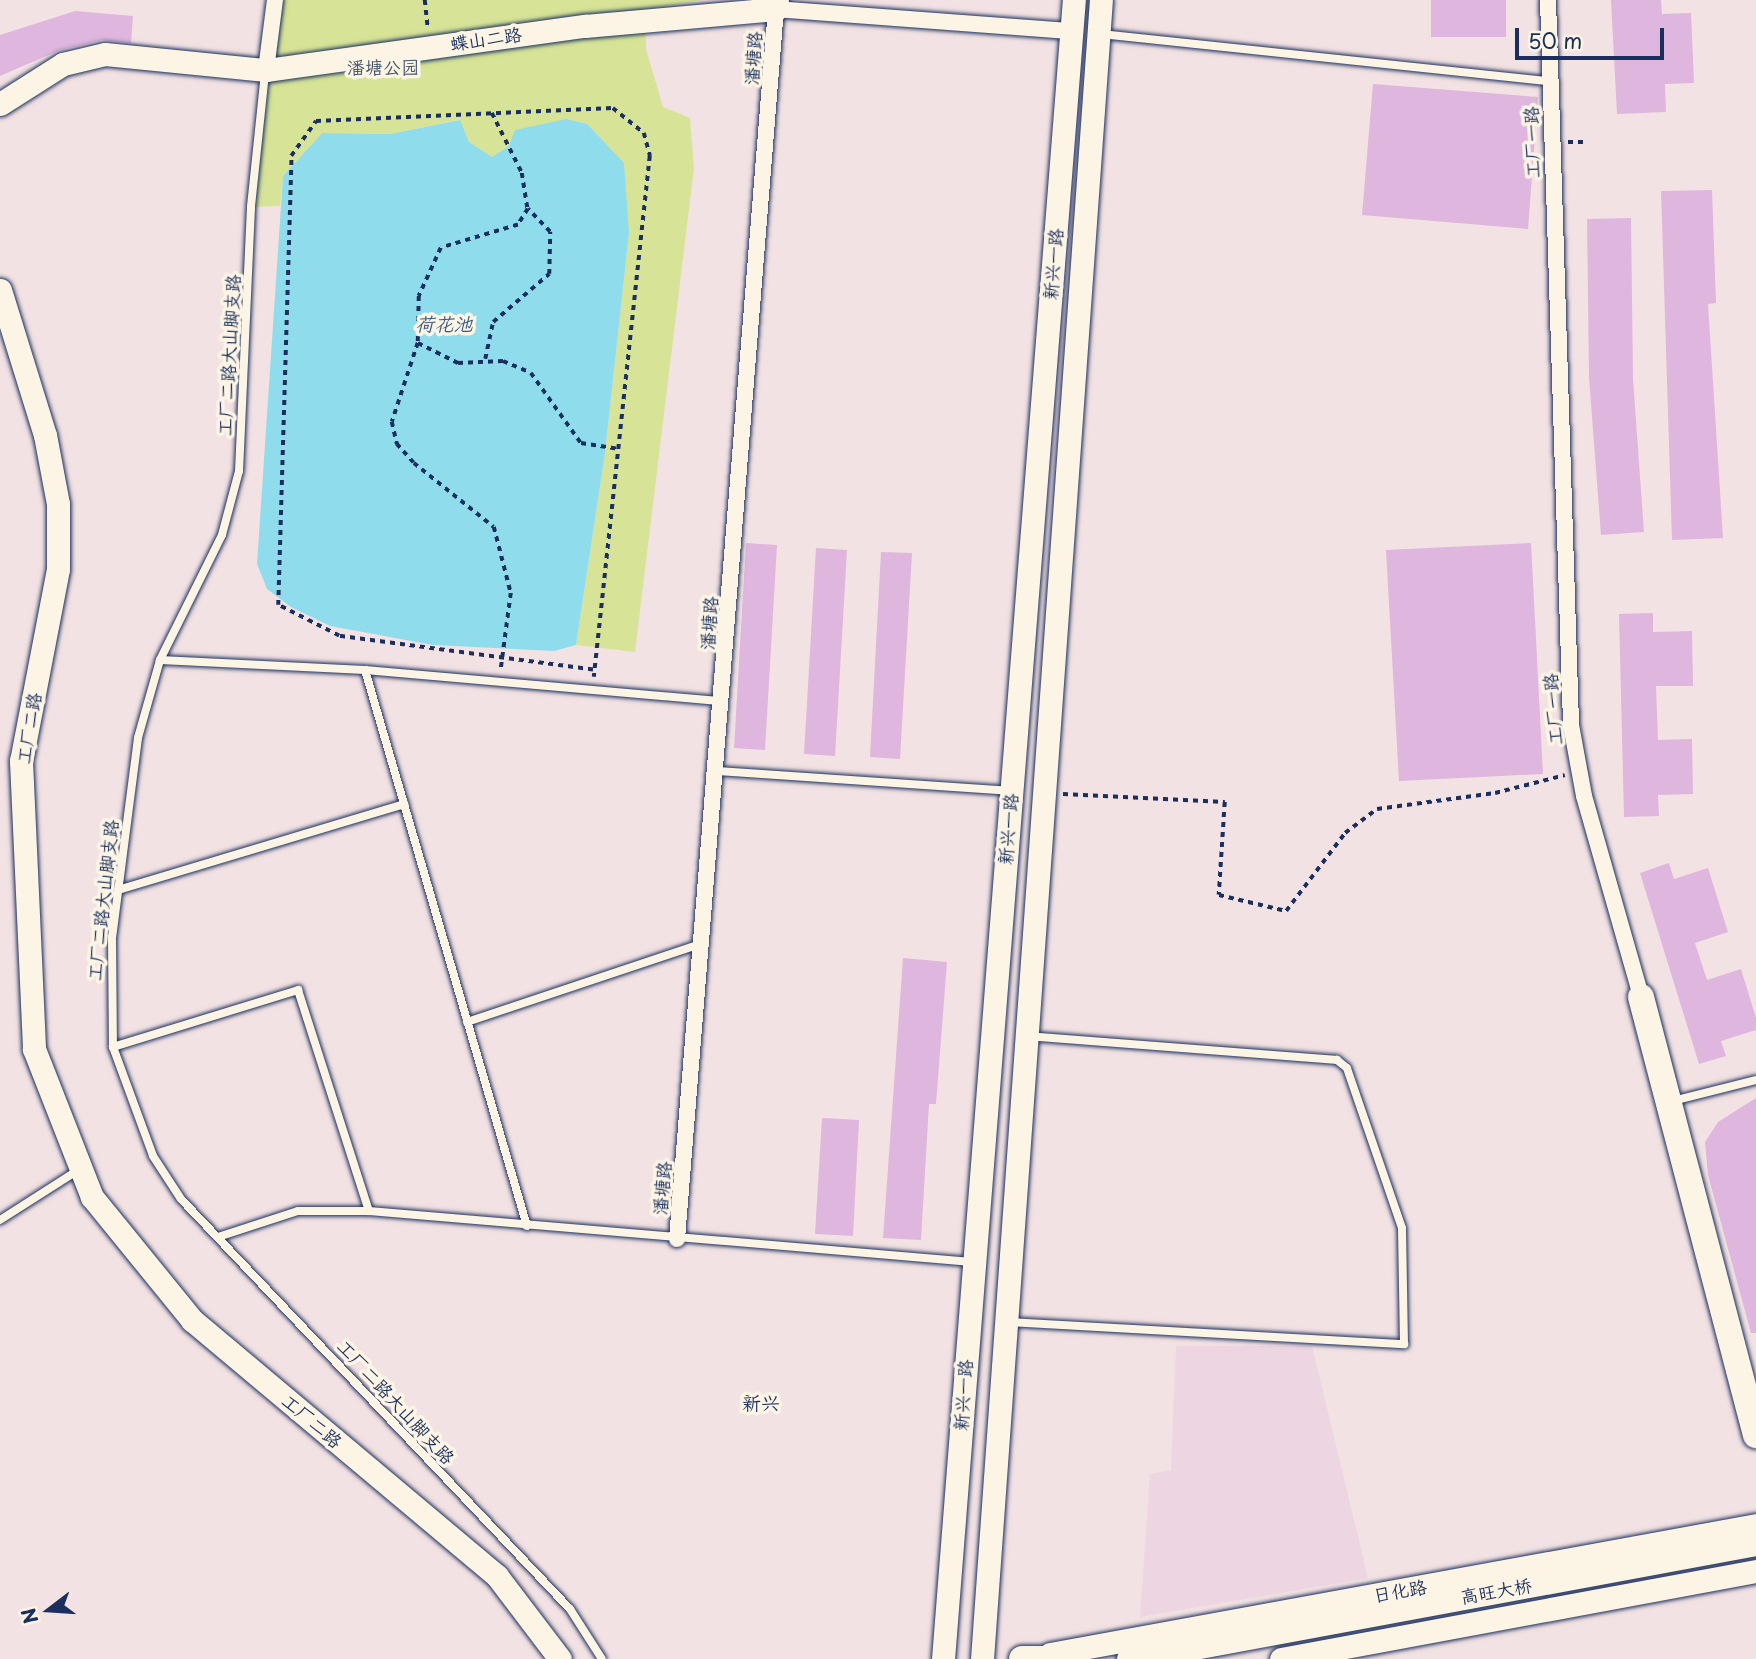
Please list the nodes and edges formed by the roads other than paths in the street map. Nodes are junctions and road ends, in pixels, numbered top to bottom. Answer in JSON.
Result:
{"nodes":[{"id":1,"x":275,"y":0,"type":"edge"},
{"id":2,"x":1074,"y":0,"type":"edge"},
{"id":3,"x":1101,"y":0,"type":"edge"},
{"id":4,"x":1548,"y":0,"type":"edge"},
{"id":5,"x":777,"y":4,"type":"edge"},
{"id":6,"x":1071,"y":31,"type":"junction"},
{"id":7,"x":1098,"y":34,"type":"junction"},
{"id":8,"x":266,"y":70,"type":"junction"},
{"id":9,"x":1550,"y":81,"type":"junction"},
{"id":10,"x":0,"y":104,"type":"edge"},
{"id":11,"x":0,"y":290,"type":"edge"},
{"id":12,"x":160,"y":660,"type":"junction"},
{"id":13,"x":365,"y":670,"type":"junction"},
{"id":14,"x":722,"y":701,"type":"junction"},
{"id":15,"x":718,"y":771,"type":"junction"},
{"id":16,"x":1011,"y":792,"type":"junction"},
{"id":17,"x":404,"y":804,"type":"junction"},
{"id":18,"x":118,"y":890,"type":"junction"},
{"id":19,"x":703,"y":943,"type":"junction"},
{"id":20,"x":1641,"y":997,"type":"junction"},
{"id":21,"x":467,"y":1022,"type":"junction"},
{"id":22,"x":1024,"y":1035,"type":"junction"},
{"id":23,"x":113,"y":1047,"type":"junction"},
{"id":24,"x":1756,"y":1080,"type":"edge"},
{"id":25,"x":1677,"y":1100,"type":"junction"},
{"id":26,"x":81,"y":1168,"type":"junction"},
{"id":27,"x":369,"y":1211,"type":"junction"},
{"id":28,"x":0,"y":1220,"type":"edge"},
{"id":29,"x":527,"y":1226,"type":"junction"},
{"id":30,"x":218,"y":1237,"type":"junction"},
{"id":31,"x":677,"y":1239,"type":"junction"},
{"id":32,"x":972,"y":1262,"type":"junction"},
{"id":33,"x":1005,"y":1322,"type":"junction"},
{"id":34,"x":1756,"y":1390,"type":"edge"},
{"id":35,"x":1756,"y":1435,"type":"edge"},
{"id":36,"x":1756,"y":1525,"type":"edge"},
{"id":37,"x":1756,"y":1543,"type":"edge"},
{"id":38,"x":1756,"y":1557,"type":"edge"},
{"id":39,"x":1756,"y":1572,"type":"edge"},
{"id":40,"x":1201,"y":1653,"type":"edge"},
{"id":41,"x":1045,"y":1658,"type":"edge"},
{"id":42,"x":560,"y":1659,"type":"edge"},
{"id":43,"x":602,"y":1659,"type":"edge"},
{"id":44,"x":943,"y":1659,"type":"edge"},
{"id":45,"x":982,"y":1659,"type":"edge"},
{"id":46,"x":1130,"y":1659,"type":"edge"},
{"id":47,"x":1282,"y":1659,"type":"edge"}],
"edges":[{"from":1,"to":8,"type":"street"},
{"from":2,"to":6,"type":"street","name":"新兴一路"},
{"from":3,"to":7,"type":"street","name":"新兴一路"},
{"from":4,"to":9,"type":"street","name":"工厂一路"},
{"from":5,"to":6,"type":"street","name":"蝶山二路"},
{"from":5,"to":8,"type":"street","name":"蝶山二路"},
{"from":5,"to":14,"type":"street","name":"潘塘路"},
{"from":6,"to":16,"type":"street","name":"新兴一路"},
{"from":7,"to":9,"type":"lane"},
{"from":7,"to":22,"type":"street","name":"新兴一路"},
{"from":8,"to":10,"type":"street","name":"蝶山二路"},
{"from":8,"to":12,"type":"lane","name":"工厂二路大山脚支路"},
{"from":9,"to":20,"type":"street","name":"工厂一路"},
{"from":11,"to":26,"type":"street","name":"工厂二路"},
{"from":12,"to":13,"type":"lane"},
{"from":12,"to":18,"type":"lane","name":"工厂二路大山脚支路"},
{"from":13,"to":14,"type":"lane"},
{"from":13,"to":17,"type":"lane"},
{"from":14,"to":15,"type":"street","name":"潘塘路"},
{"from":15,"to":16,"type":"lane"},
{"from":15,"to":19,"type":"street","name":"潘塘路"},
{"from":16,"to":32,"type":"street","name":"新兴一路"},
{"from":17,"to":18,"type":"lane"},
{"from":17,"to":21,"type":"lane"},
{"from":18,"to":23,"type":"lane","name":"工厂二路大山脚支路"},
{"from":19,"to":21,"type":"lane"},
{"from":19,"to":31,"type":"street","name":"潘塘路"},
{"from":20,"to":25,"type":"street","name":"工厂一路"},
{"from":20,"to":35,"type":"main road"},
{"from":21,"to":29,"type":"lane"},
{"from":22,"to":33,"type":"street","name":"新兴一路"},
{"from":22,"to":33,"type":"lane"},
{"from":23,"to":27,"type":"lane"},
{"from":23,"to":30,"type":"lane","name":"工厂二路大山脚支路"},
{"from":24,"to":25,"type":"lane"},
{"from":25,"to":34,"type":"street","name":"工厂一路"},
{"from":26,"to":28,"type":"lane"},
{"from":26,"to":42,"type":"street","name":"工厂二路"},
{"from":27,"to":29,"type":"lane"},
{"from":27,"to":30,"type":"lane"},
{"from":29,"to":31,"type":"lane"},
{"from":30,"to":43,"type":"lane","name":"工厂二路大山脚支路"},
{"from":31,"to":32,"type":"lane"},
{"from":32,"to":44,"type":"street","name":"新兴一路"},
{"from":33,"to":45,"type":"street","name":"新兴一路"},
{"from":36,"to":41,"type":"street","name":"日化路"},
{"from":37,"to":40,"type":"main road","name":"高旺大桥"},
{"from":38,"to":40,"type":"main road","name":"高旺大桥"},
{"from":39,"to":47,"type":"street"},
{"from":40,"to":46,"type":"main road"}]}
